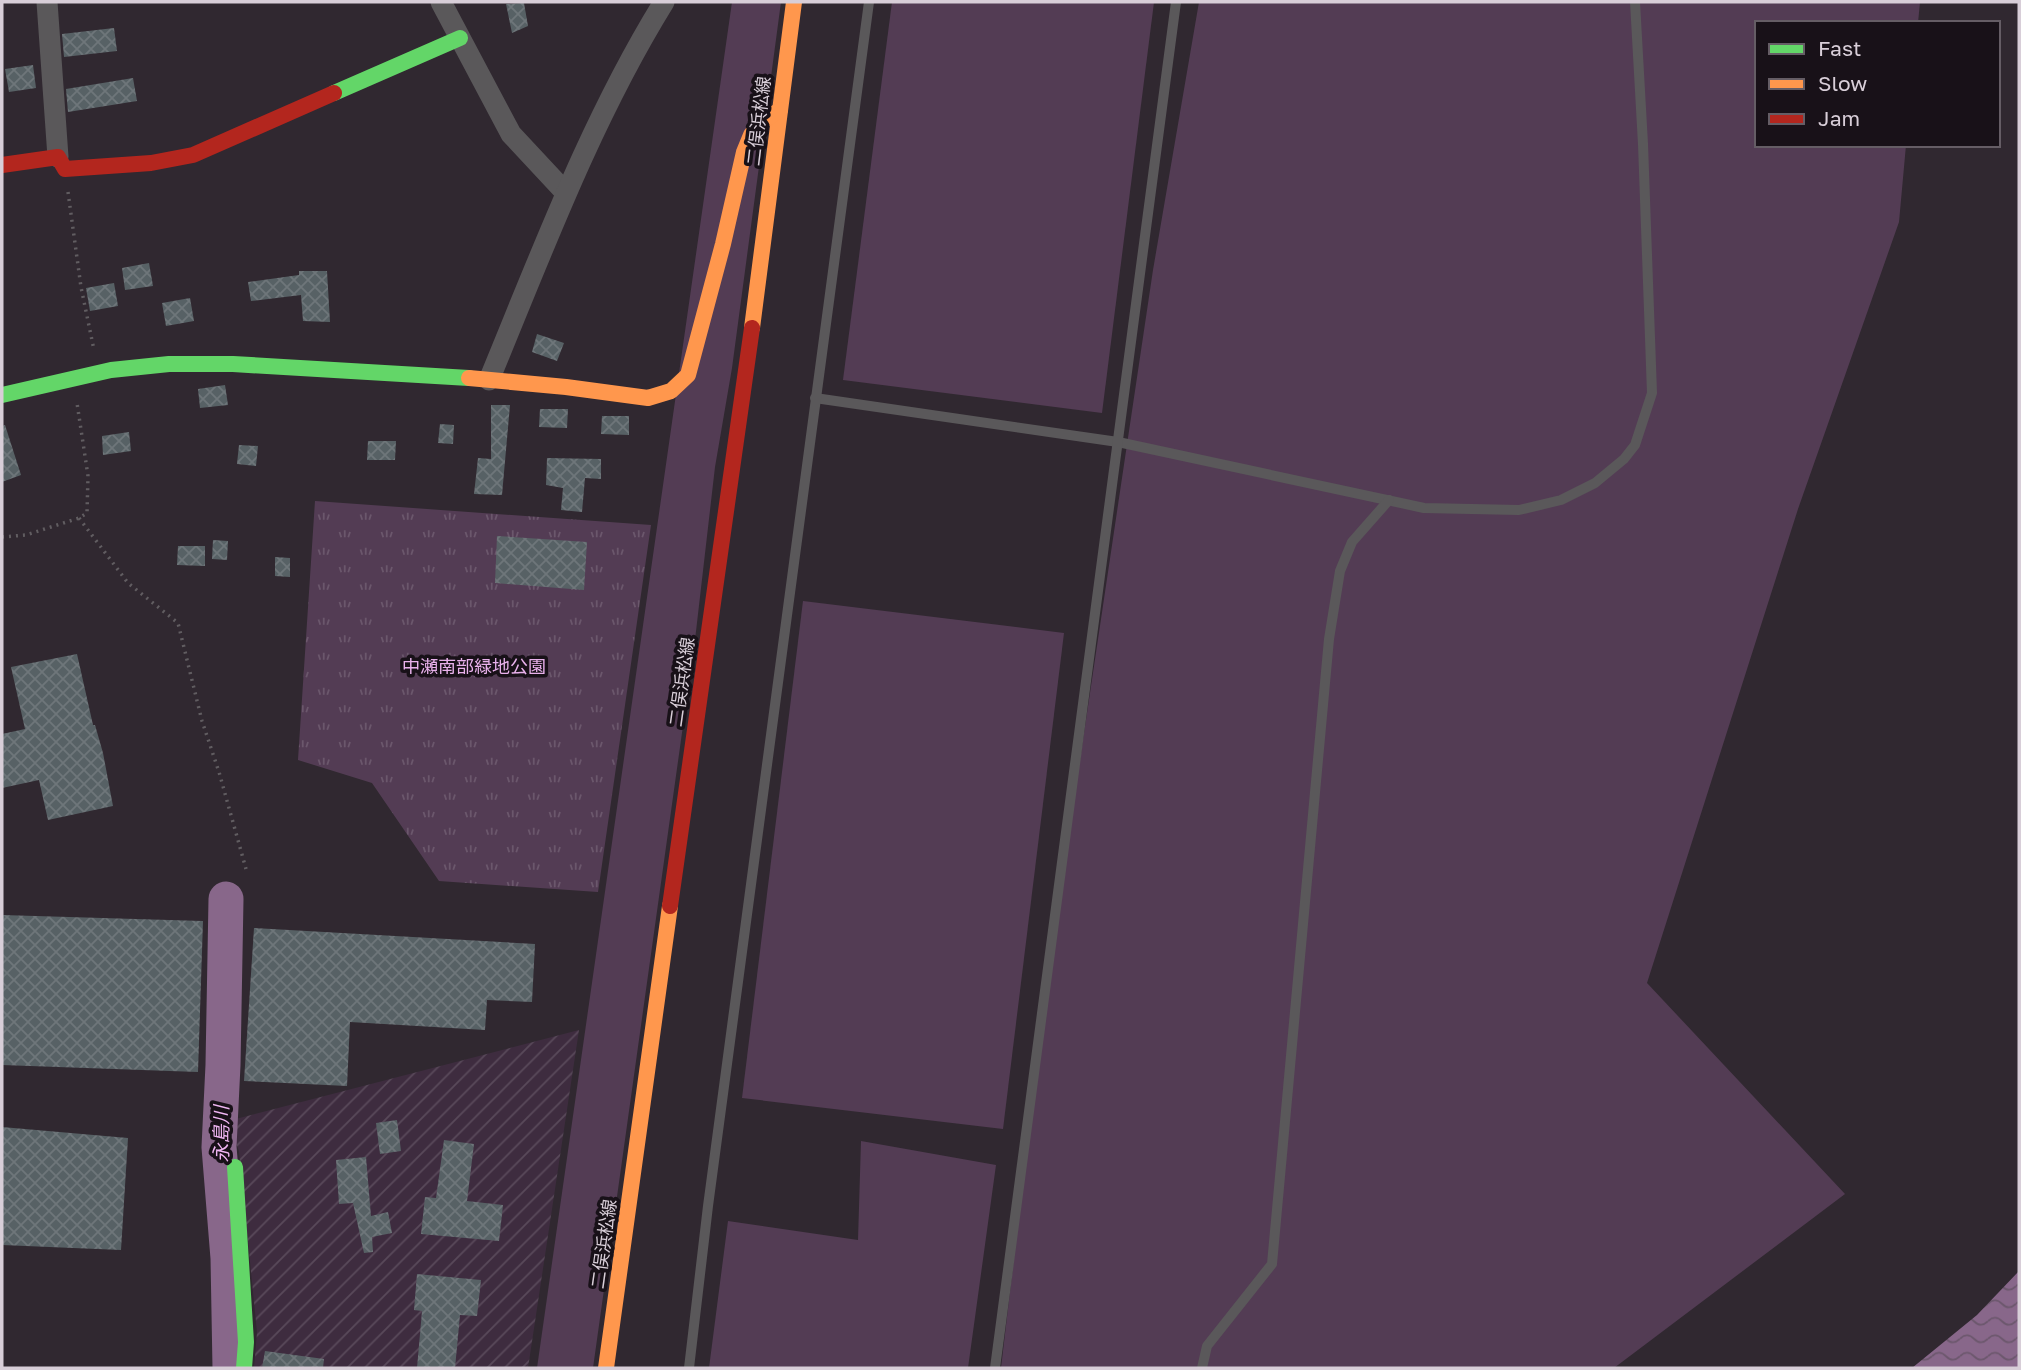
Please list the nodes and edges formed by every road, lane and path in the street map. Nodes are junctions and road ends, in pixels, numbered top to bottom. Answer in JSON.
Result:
{"nodes":[{"id":1,"x":47,"y":2,"type":"edge"},
{"id":2,"x":442,"y":2,"type":"edge"},
{"id":3,"x":664,"y":2,"type":"edge"},
{"id":4,"x":794,"y":2,"type":"edge"},
{"id":5,"x":869,"y":2,"type":"edge"},
{"id":6,"x":1176,"y":2,"type":"edge"},
{"id":7,"x":1635,"y":2,"type":"edge"},
{"id":8,"x":460,"y":37,"type":"junction"},
{"id":9,"x":780,"y":110,"type":"junction"},
{"id":10,"x":61,"y":163,"type":"junction"},
{"id":11,"x":2,"y":165,"type":"edge"},
{"id":12,"x":566,"y":193,"type":"junction"},
{"id":13,"x":97,"y":373,"type":"junction"},
{"id":14,"x":74,"y":380,"type":"junction"},
{"id":15,"x":489,"y":380,"type":"junction"},
{"id":16,"x":2,"y":395,"type":"edge"},
{"id":17,"x":815,"y":398,"type":"junction"},
{"id":18,"x":1118,"y":442,"type":"junction"},
{"id":19,"x":1389,"y":500,"type":"junction"},
{"id":20,"x":79,"y":518,"type":"junction"},
{"id":21,"x":2,"y":537,"type":"edge"},
{"id":22,"x":247,"y":869,"type":"dead end"},
{"id":23,"x":235,"y":1167,"type":"dead end"},
{"id":24,"x":244,"y":1368,"type":"edge"},
{"id":25,"x":606,"y":1368,"type":"edge"},
{"id":26,"x":689,"y":1368,"type":"edge"},
{"id":27,"x":995,"y":1368,"type":"edge"},
{"id":28,"x":1202,"y":1368,"type":"edge"}],
"edges":[{"from":1,"to":10,"type":"street"},
{"from":2,"to":8,"type":"street"},
{"from":3,"to":12,"type":"street"},
{"from":4,"to":9,"type":"street","name":"二俣浜松線"},
{"from":5,"to":17,"type":"lane"},
{"from":6,"to":18,"type":"lane"},
{"from":7,"to":19,"type":"lane"},
{"from":8,"to":10,"type":"street"},
{"from":8,"to":12,"type":"street"},
{"from":9,"to":15,"type":"street"},
{"from":9,"to":25,"type":"street","name":"二俣浜松線"},
{"from":10,"to":11,"type":"street"},
{"from":10,"to":13,"type":"path"},
{"from":12,"to":15,"type":"street"},
{"from":13,"to":14,"type":"street"},
{"from":13,"to":15,"type":"street"},
{"from":14,"to":16,"type":"street"},
{"from":14,"to":20,"type":"path"},
{"from":17,"to":18,"type":"lane"},
{"from":17,"to":26,"type":"lane"},
{"from":18,"to":19,"type":"lane"},
{"from":18,"to":27,"type":"lane"},
{"from":19,"to":28,"type":"lane"},
{"from":20,"to":21,"type":"path"},
{"from":20,"to":22,"type":"path"},
{"from":23,"to":24,"type":"street"}]}
